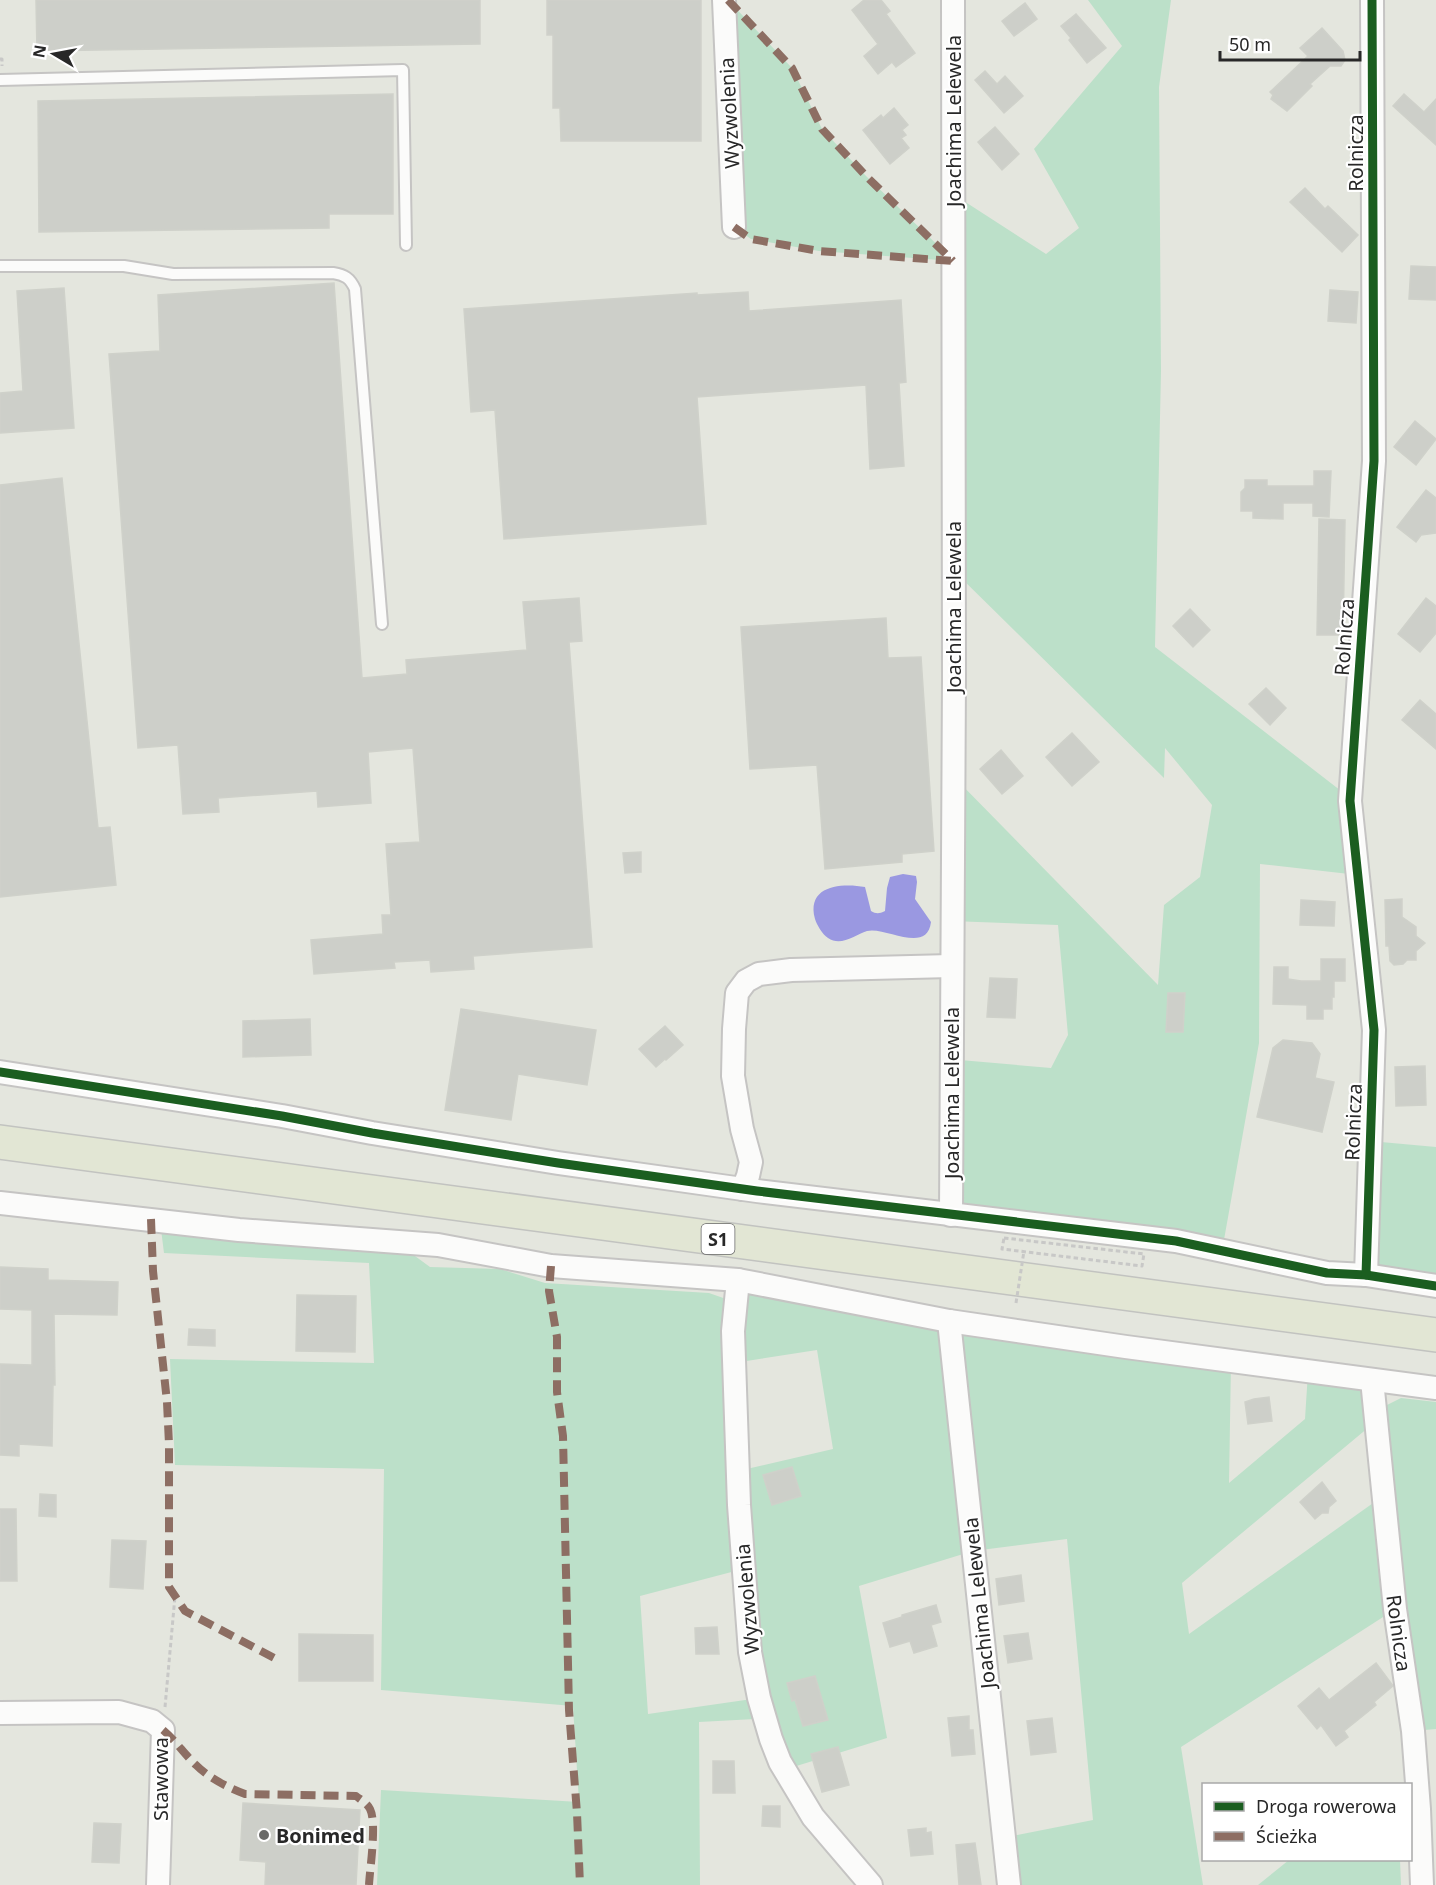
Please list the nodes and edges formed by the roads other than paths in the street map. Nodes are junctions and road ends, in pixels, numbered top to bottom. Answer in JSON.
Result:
{"nodes":[{"id":1,"x":724,"y":0,"type":"edge"},
{"id":2,"x":953,"y":0,"type":"edge"},
{"id":3,"x":1372,"y":0,"type":"edge"},
{"id":4,"x":0,"y":80,"type":"edge"},
{"id":5,"x":734,"y":227,"type":"dead end"},
{"id":6,"x":406,"y":245,"type":"dead end"},
{"id":7,"x":0,"y":266,"type":"edge"},
{"id":8,"x":382,"y":624,"type":"dead end"},
{"id":9,"x":951,"y":966,"type":"junction"},
{"id":10,"x":0,"y":1072,"type":"edge"},
{"id":11,"x":0,"y":1142,"type":"edge"},
{"id":12,"x":743,"y":1189,"type":"junction"},
{"id":13,"x":0,"y":1203,"type":"edge"},
{"id":14,"x":951,"y":1215,"type":"junction"},
{"id":15,"x":1366,"y":1275,"type":"junction"},
{"id":16,"x":738,"y":1280,"type":"junction"},
{"id":17,"x":1436,"y":1286,"type":"edge"},
{"id":18,"x":949,"y":1321,"type":"junction"},
{"id":19,"x":1436,"y":1335,"type":"edge"},
{"id":20,"x":1372,"y":1380,"type":"junction"},
{"id":21,"x":1436,"y":1388,"type":"edge"},
{"id":22,"x":0,"y":1713,"type":"edge"},
{"id":23,"x":158,"y":1885,"type":"edge"},
{"id":24,"x":871,"y":1885,"type":"edge"},
{"id":25,"x":1009,"y":1885,"type":"edge"},
{"id":26,"x":1422,"y":1885,"type":"edge"}],
"edges":[{"from":1,"to":5,"type":"street","name":"Wyzwolenia"},
{"from":2,"to":9,"type":"street","name":"Joachima Lelewela"},
{"from":3,"to":15,"type":"street","name":"Rolnicza"},
{"from":4,"to":6,"type":"lane"},
{"from":7,"to":8,"type":"lane"},
{"from":9,"to":12,"type":"street"},
{"from":9,"to":14,"type":"street","name":"Joachima Lelewela"},
{"from":10,"to":12,"type":"street"},
{"from":11,"to":19,"type":"highway","number":"S1"},
{"from":12,"to":14,"type":"street"},
{"from":13,"to":16,"type":"street"},
{"from":14,"to":15,"type":"street"},
{"from":15,"to":17,"type":"street"},
{"from":16,"to":18,"type":"street"},
{"from":16,"to":24,"type":"street","name":"Wyzwolenia"},
{"from":18,"to":20,"type":"street"},
{"from":18,"to":25,"type":"street","name":"Joachima Lelewela"},
{"from":20,"to":21,"type":"street"},
{"from":20,"to":26,"type":"street","name":"Rolnicza"},
{"from":22,"to":23,"type":"street","name":"Stawowa"}]}
